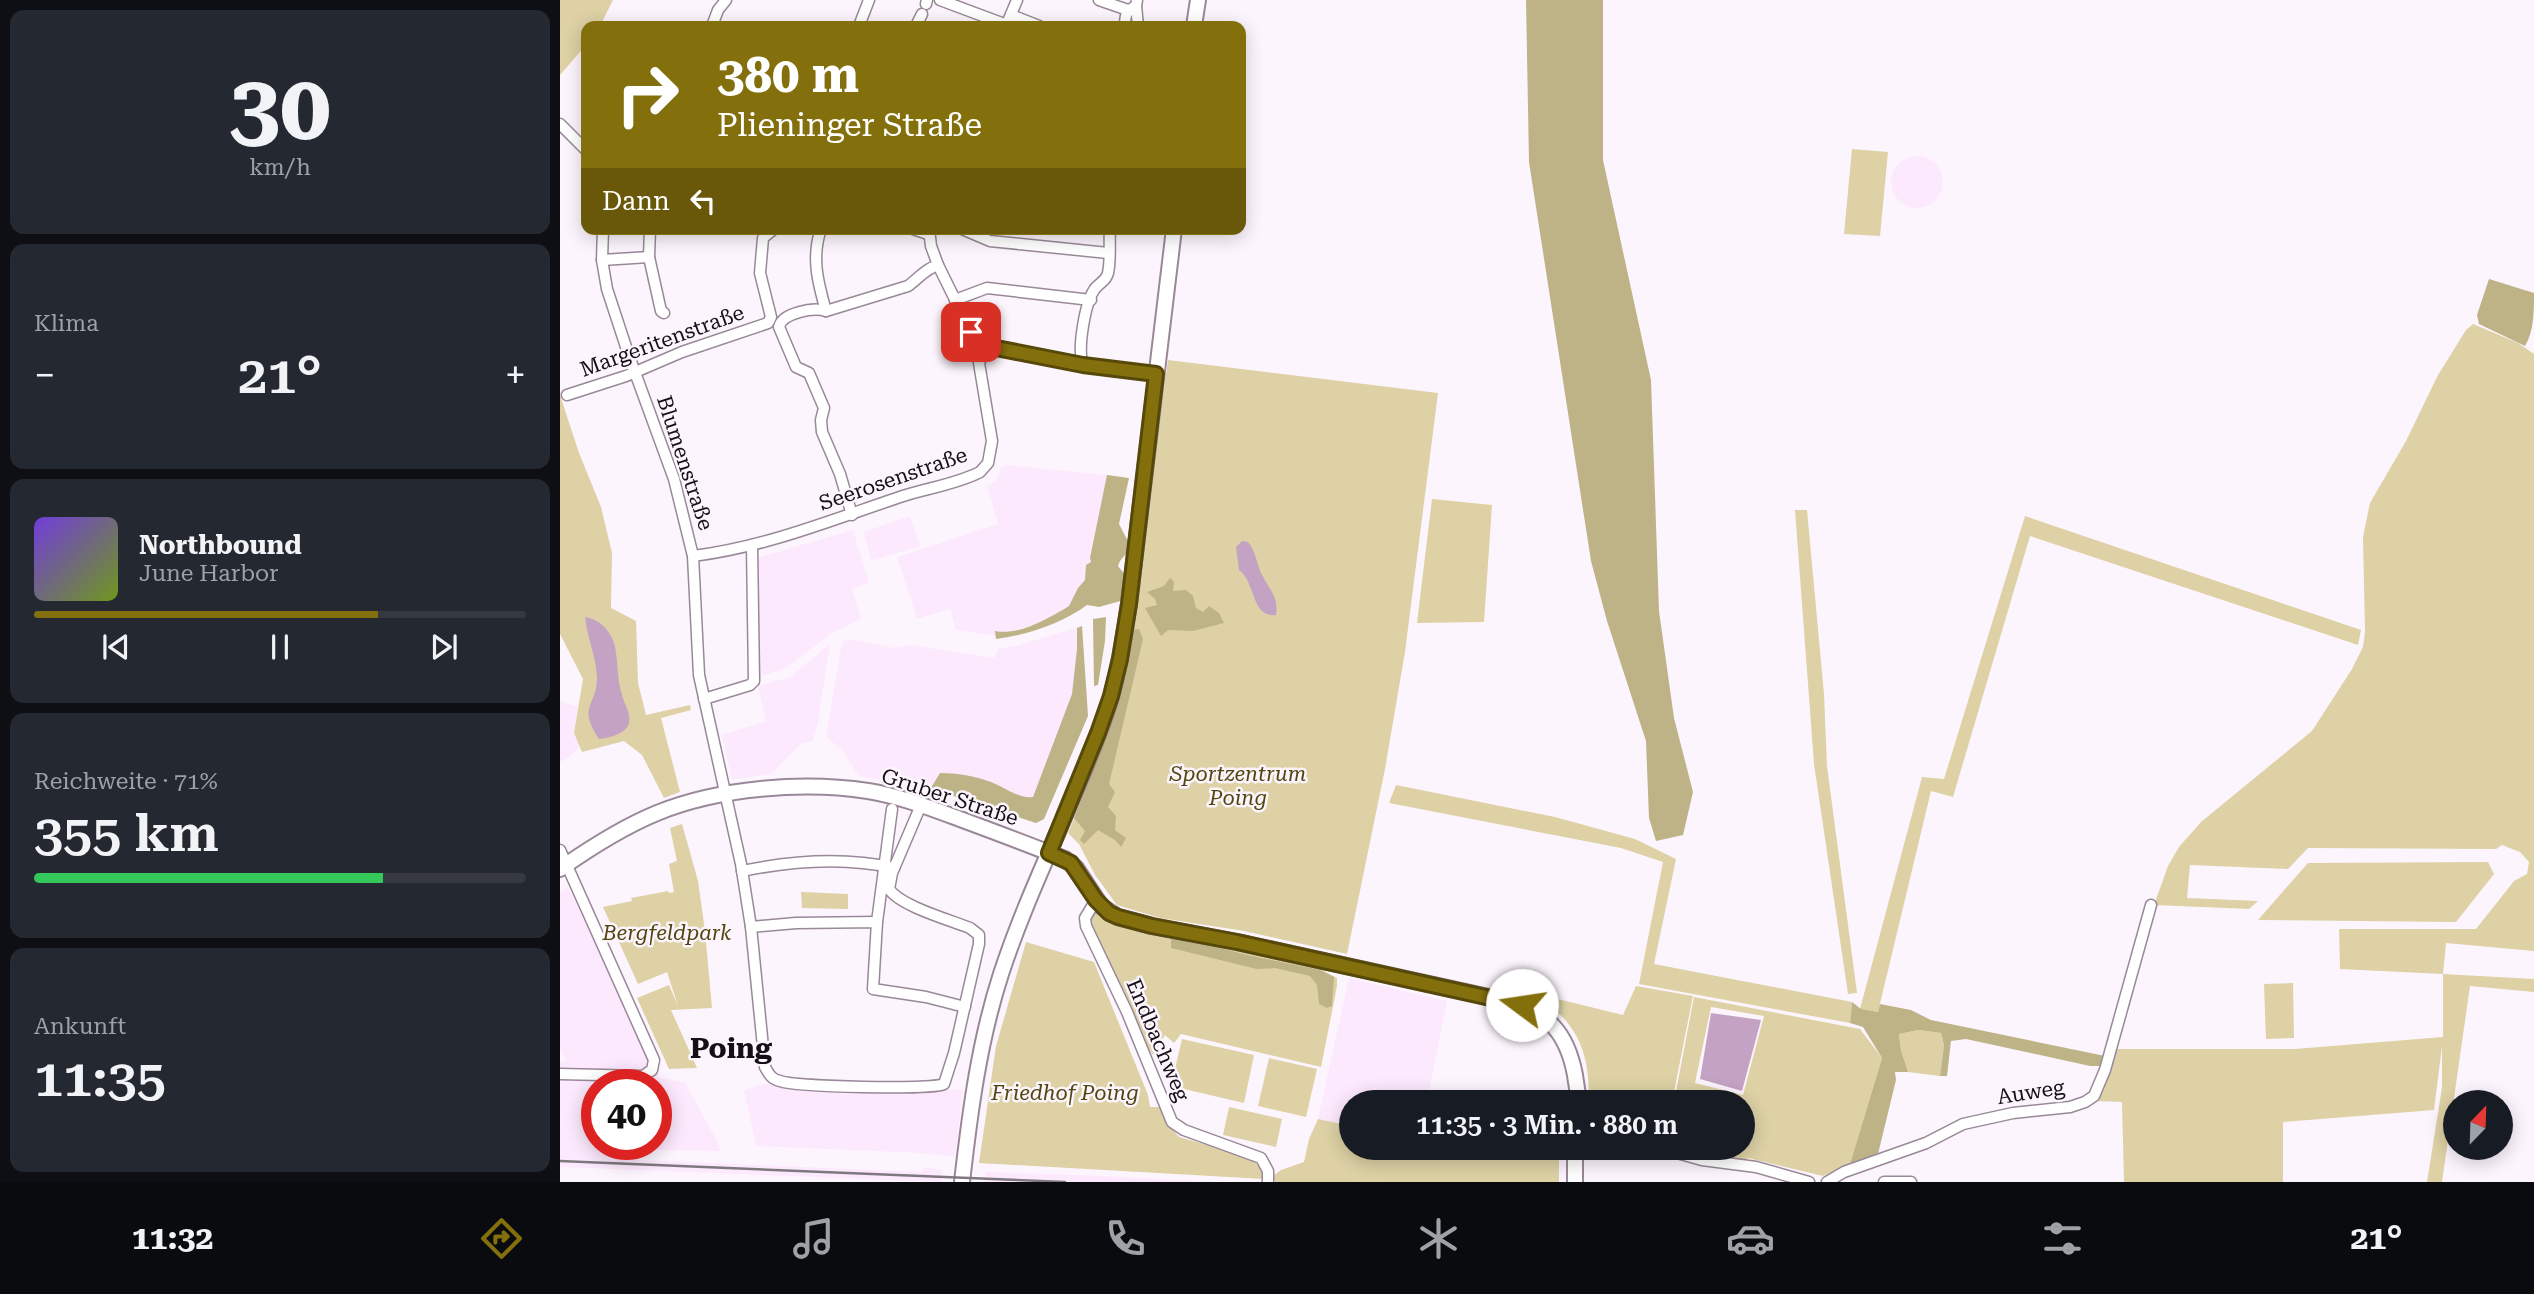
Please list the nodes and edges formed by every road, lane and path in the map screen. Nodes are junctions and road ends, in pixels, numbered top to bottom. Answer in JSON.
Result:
{"nodes":[{"id":1,"x":726,"y":0,"type":"edge"},
{"id":2,"x":869,"y":0,"type":"edge"},
{"id":3,"x":940,"y":0,"type":"edge"},
{"id":4,"x":1017,"y":0,"type":"edge"},
{"id":5,"x":1099,"y":0,"type":"edge"},
{"id":6,"x":1198,"y":0,"type":"edge"},
{"id":7,"x":1134,"y":5,"type":"edge"},
{"id":8,"x":714,"y":21,"type":"edge"},
{"id":9,"x":861,"y":21,"type":"edge"},
{"id":10,"x":1005,"y":21,"type":"edge"},
{"id":11,"x":1008,"y":21,"type":"edge"},
{"id":12,"x":1125,"y":21,"type":"edge"},
{"id":13,"x":1196,"y":21,"type":"edge"},
{"id":14,"x":560,"y":124,"type":"edge"},
{"id":15,"x":581,"y":145,"type":"edge"},
{"id":16,"x":603,"y":235,"type":"edge"},
{"id":17,"x":650,"y":235,"type":"edge"},
{"id":18,"x":767,"y":235,"type":"edge"},
{"id":19,"x":819,"y":235,"type":"edge"},
{"id":20,"x":930,"y":235,"type":"edge"},
{"id":21,"x":976,"y":235,"type":"edge"},
{"id":22,"x":1110,"y":235,"type":"edge"},
{"id":23,"x":1173,"y":235,"type":"edge"},
{"id":24,"x":1108,"y":253,"type":"junction"},
{"id":25,"x":649,"y":257,"type":"junction"},
{"id":26,"x":602,"y":260,"type":"junction"},
{"id":27,"x":938,"y":265,"type":"junction"},
{"id":28,"x":955,"y":300,"type":"junction"},
{"id":29,"x":1091,"y":300,"type":"junction"},
{"id":30,"x":826,"y":311,"type":"junction"},
{"id":31,"x":664,"y":313,"type":"dead end"},
{"id":32,"x":775,"y":321,"type":"junction"},
{"id":33,"x":986,"y":346,"type":"junction"},
{"id":34,"x":1083,"y":365,"type":"junction"},
{"id":35,"x":634,"y":372,"type":"junction"},
{"id":36,"x":1156,"y":374,"type":"junction"},
{"id":37,"x":567,"y":395,"type":"dead end"},
{"id":38,"x":852,"y":515,"type":"junction"},
{"id":39,"x":752,"y":545,"type":"junction"},
{"id":40,"x":693,"y":556,"type":"junction"},
{"id":41,"x":704,"y":699,"type":"junction"},
{"id":42,"x":725,"y":795,"type":"junction"},
{"id":43,"x":921,"y":805,"type":"junction"},
{"id":44,"x":892,"y":809,"type":"dead end"},
{"id":45,"x":560,"y":850,"type":"edge"},
{"id":46,"x":1049,"y":853,"type":"junction"},
{"id":47,"x":564,"y":867,"type":"edge"},
{"id":48,"x":889,"y":867,"type":"junction"},
{"id":49,"x":742,"y":871,"type":"junction"},
{"id":50,"x":1096,"y":900,"type":"junction"},
{"id":51,"x":2151,"y":905,"type":"dead end"},
{"id":52,"x":877,"y":922,"type":"junction"},
{"id":53,"x":751,"y":927,"type":"junction"},
{"id":54,"x":965,"y":1007,"type":"junction"},
{"id":55,"x":560,"y":1074,"type":"edge"},
{"id":56,"x":1578,"y":1090,"type":"edge"},
{"id":57,"x":1575,"y":1160,"type":"edge"},
{"id":58,"x":1702,"y":1160,"type":"edge"},
{"id":59,"x":962,"y":1182,"type":"edge"},
{"id":60,"x":1268,"y":1182,"type":"edge"},
{"id":61,"x":1575,"y":1182,"type":"edge"},
{"id":62,"x":1810,"y":1182,"type":"edge"},
{"id":63,"x":1827,"y":1182,"type":"edge"},
{"id":64,"x":1884,"y":1182,"type":"edge"},
{"id":65,"x":1911,"y":1182,"type":"edge"}],
"edges":[{"from":1,"to":8,"type":"street"},
{"from":2,"to":9,"type":"street"},
{"from":3,"to":10,"type":"street"},
{"from":4,"to":11,"type":"street"},
{"from":5,"to":7,"type":"street"},
{"from":6,"to":13,"type":"street"},
{"from":7,"to":12,"type":"street"},
{"from":14,"to":15,"type":"street"},
{"from":16,"to":26,"type":"street","name":"Blumenstraße"},
{"from":17,"to":25,"type":"street"},
{"from":18,"to":32,"type":"street"},
{"from":19,"to":30,"type":"street"},
{"from":20,"to":27,"type":"street"},
{"from":21,"to":24,"type":"street"},
{"from":22,"to":24,"type":"street"},
{"from":23,"to":36,"type":"street"},
{"from":24,"to":29,"type":"street"},
{"from":25,"to":26,"type":"street"},
{"from":25,"to":31,"type":"street"},
{"from":26,"to":35,"type":"street","name":"Blumenstraße"},
{"from":27,"to":28,"type":"street"},
{"from":27,"to":30,"type":"street","name":"Margeritenstraße"},
{"from":28,"to":29,"type":"street"},
{"from":28,"to":33,"type":"street"},
{"from":29,"to":34,"type":"street"},
{"from":30,"to":32,"type":"street","name":"Margeritenstraße"},
{"from":32,"to":35,"type":"street","name":"Margeritenstraße"},
{"from":32,"to":38,"type":"street"},
{"from":33,"to":34,"type":"street"},
{"from":33,"to":38,"type":"street","name":"Seerosenstraße"},
{"from":34,"to":36,"type":"street"},
{"from":35,"to":37,"type":"street","name":"Margeritenstraße"},
{"from":35,"to":40,"type":"street","name":"Blumenstraße"},
{"from":36,"to":46,"type":"street"},
{"from":38,"to":39,"type":"street","name":"Seerosenstraße"},
{"from":39,"to":40,"type":"street","name":"Seerosenstraße"},
{"from":39,"to":41,"type":"street"},
{"from":40,"to":41,"type":"street","name":"Blumenstraße"},
{"from":41,"to":42,"type":"street","name":"Blumenstraße"},
{"from":42,"to":43,"type":"street","name":"Gruber Straße"},
{"from":42,"to":47,"type":"street","name":"Gruber Straße"},
{"from":42,"to":49,"type":"street","name":"Blumenstraße"},
{"from":43,"to":46,"type":"street","name":"Gruber Straße"},
{"from":43,"to":48,"type":"street"},
{"from":44,"to":48,"type":"street"},
{"from":45,"to":47,"type":"street"},
{"from":46,"to":50,"type":"street","name":"Gruber Straße"},
{"from":46,"to":59,"type":"street"},
{"from":47,"to":55,"type":"street"},
{"from":48,"to":49,"type":"street"},
{"from":48,"to":52,"type":"street"},
{"from":48,"to":54,"type":"street"},
{"from":49,"to":53,"type":"street","name":"Blumenstraße"},
{"from":50,"to":56,"type":"street"},
{"from":50,"to":60,"type":"street","name":"Endbachweg"},
{"from":51,"to":63,"type":"street","name":"Auweg"},
{"from":52,"to":53,"type":"street"},
{"from":52,"to":54,"type":"street"},
{"from":53,"to":54,"type":"street","name":"Blumenstraße"},
{"from":57,"to":61,"type":"street"},
{"from":58,"to":62,"type":"street"},
{"from":64,"to":65,"type":"street"}]}
